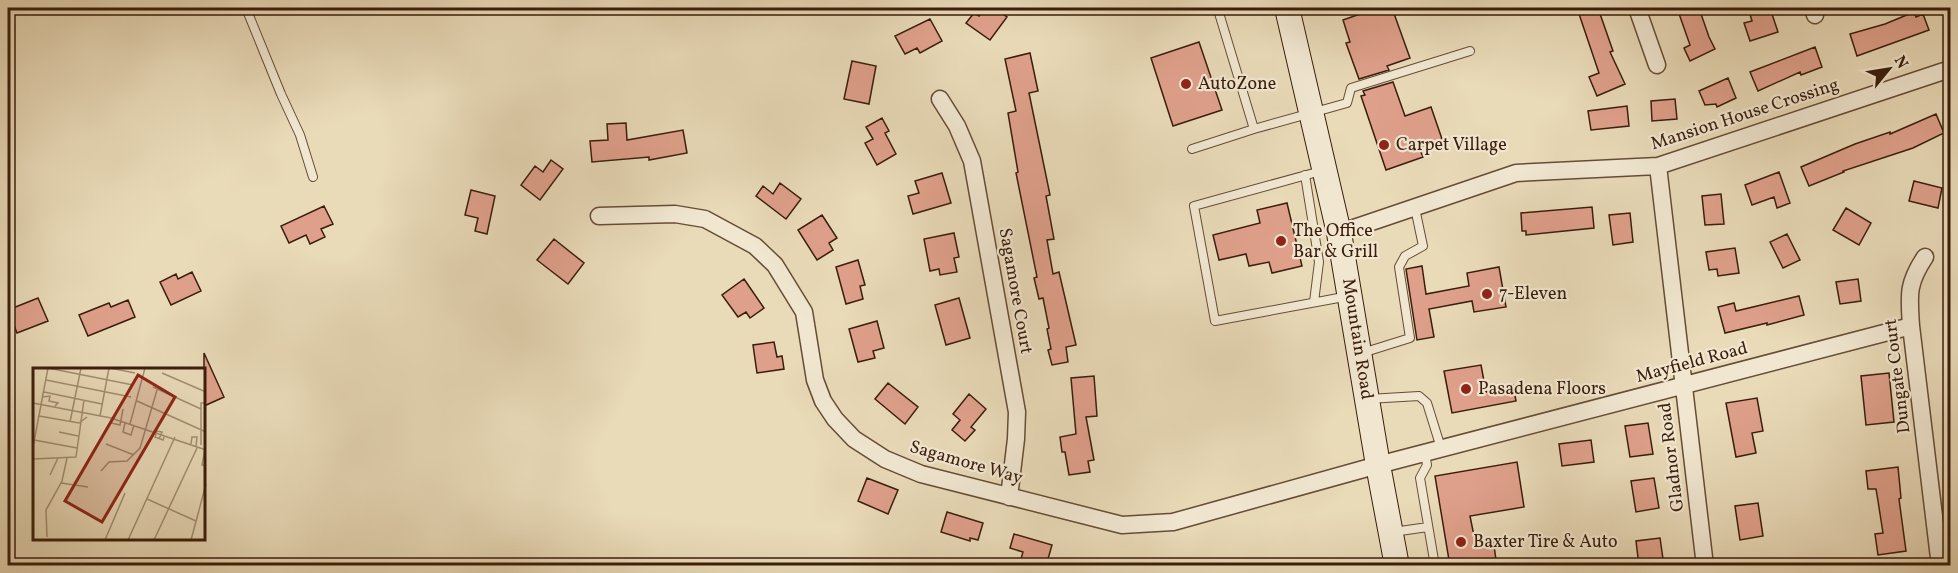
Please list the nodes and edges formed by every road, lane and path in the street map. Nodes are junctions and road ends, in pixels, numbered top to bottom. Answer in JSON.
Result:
{"nodes":[{"id":1,"x":246,"y":8,"type":"edge"},
{"id":2,"x":1220,"y":8,"type":"edge"},
{"id":3,"x":1287,"y":8,"type":"edge"},
{"id":4,"x":1637,"y":8,"type":"edge"},
{"id":5,"x":1470,"y":51,"type":"dead end"},
{"id":6,"x":1657,"y":65,"type":"dead end"},
{"id":7,"x":1950,"y":69,"type":"edge"},
{"id":8,"x":940,"y":99,"type":"dead end"},
{"id":9,"x":1312,"y":113,"type":"junction"},
{"id":10,"x":1254,"y":129,"type":"junction"},
{"id":11,"x":1192,"y":149,"type":"dead end"},
{"id":12,"x":1658,"y":166,"type":"junction"},
{"id":13,"x":1315,"y":172,"type":"junction"},
{"id":14,"x":314,"y":177,"type":"dead end"},
{"id":15,"x":1415,"y":208,"type":"junction"},
{"id":16,"x":599,"y":216,"type":"dead end"},
{"id":17,"x":1340,"y":234,"type":"junction"},
{"id":18,"x":1925,"y":257,"type":"dead end"},
{"id":19,"x":1350,"y":295,"type":"junction"},
{"id":20,"x":1314,"y":302,"type":"junction"},
{"id":21,"x":1911,"y":326,"type":"junction"},
{"id":22,"x":1359,"y":354,"type":"junction"},
{"id":23,"x":1684,"y":386,"type":"junction"},
{"id":24,"x":1367,"y":399,"type":"junction"},
{"id":25,"x":1433,"y":450,"type":"junction"},
{"id":26,"x":1378,"y":465,"type":"junction"},
{"id":27,"x":1009,"y":497,"type":"junction"},
{"id":28,"x":1428,"y":527,"type":"junction"},
{"id":29,"x":1391,"y":532,"type":"junction"},
{"id":30,"x":1397,"y":566,"type":"edge"},
{"id":31,"x":1435,"y":566,"type":"edge"},
{"id":32,"x":1705,"y":566,"type":"edge"},
{"id":33,"x":1940,"y":566,"type":"edge"}],
"edges":[{"from":1,"to":14,"type":"lane"},
{"from":2,"to":10,"type":"lane"},
{"from":3,"to":9,"type":"main road","name":"Mountain Road"},
{"from":4,"to":6,"type":"street"},
{"from":5,"to":9,"type":"lane"},
{"from":7,"to":12,"type":"street","name":"Mansion House Crossing"},
{"from":8,"to":27,"type":"street","name":"Sagamore Court"},
{"from":9,"to":10,"type":"lane"},
{"from":9,"to":13,"type":"main road","name":"Mountain Road"},
{"from":10,"to":11,"type":"lane"},
{"from":12,"to":15,"type":"street","name":"Mansion House Crossing"},
{"from":12,"to":23,"type":"street","name":"Gladnor Road"},
{"from":13,"to":17,"type":"main road","name":"Mountain Road"},
{"from":13,"to":20,"type":"lane"},
{"from":13,"to":20,"type":"lane"},
{"from":15,"to":17,"type":"street","name":"Mansion House Crossing"},
{"from":15,"to":22,"type":"lane"},
{"from":16,"to":27,"type":"street","name":"Sagamore Way"},
{"from":17,"to":19,"type":"main road","name":"Mountain Road"},
{"from":18,"to":21,"type":"street","name":"Dungate Court"},
{"from":19,"to":20,"type":"lane"},
{"from":19,"to":22,"type":"main road","name":"Mountain Road"},
{"from":21,"to":23,"type":"street","name":"Mayfield Road"},
{"from":21,"to":33,"type":"street","name":"Dungate Court"},
{"from":22,"to":24,"type":"main road","name":"Mountain Road"},
{"from":23,"to":25,"type":"street","name":"Mayfield Road"},
{"from":23,"to":32,"type":"street","name":"Gladnor Road"},
{"from":24,"to":25,"type":"lane"},
{"from":24,"to":26,"type":"main road","name":"Mountain Road"},
{"from":25,"to":26,"type":"street","name":"Mayfield Road"},
{"from":25,"to":28,"type":"lane"},
{"from":26,"to":27,"type":"street","name":"Sagamore Way"},
{"from":26,"to":29,"type":"main road","name":"Mountain Road"},
{"from":28,"to":29,"type":"lane"},
{"from":28,"to":31,"type":"lane"},
{"from":29,"to":30,"type":"main road","name":"Mountain Road"}]}
